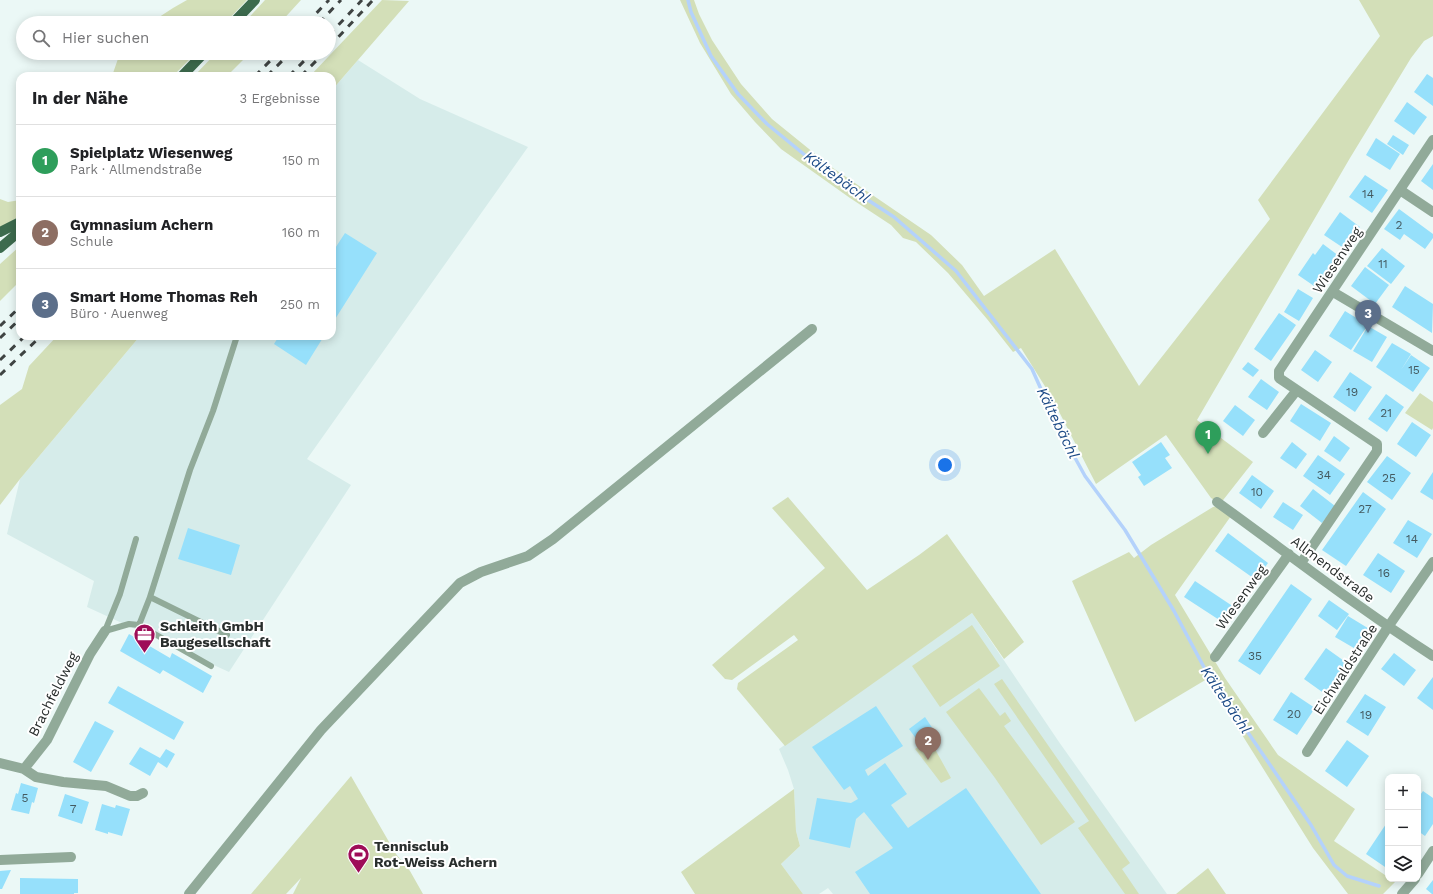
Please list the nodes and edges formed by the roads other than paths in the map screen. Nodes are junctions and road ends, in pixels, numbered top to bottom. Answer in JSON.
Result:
{"nodes":[{"id":1,"x":255,"y":0,"type":"edge"},
{"id":2,"x":240,"y":16,"type":"edge"},
{"id":3,"x":197,"y":60,"type":"edge"},
{"id":4,"x":186,"y":72,"type":"edge"},
{"id":5,"x":1433,"y":140,"type":"edge"},
{"id":6,"x":1400,"y":190,"type":"junction"},
{"id":7,"x":1433,"y":212,"type":"edge"},
{"id":8,"x":16,"y":224,"type":"edge"},
{"id":9,"x":0,"y":232,"type":"edge"},
{"id":10,"x":16,"y":234,"type":"edge"},
{"id":11,"x":0,"y":248,"type":"edge"},
{"id":12,"x":1333,"y":292,"type":"junction"},
{"id":13,"x":812,"y":329,"type":"dead end"},
{"id":14,"x":237,"y":340,"type":"edge"},
{"id":15,"x":1433,"y":352,"type":"edge"},
{"id":16,"x":1296,"y":390,"type":"junction"},
{"id":17,"x":1263,"y":433,"type":"dead end"},
{"id":18,"x":1217,"y":502,"type":"dead end"},
{"id":19,"x":136,"y":539,"type":"dead end"},
{"id":20,"x":1289,"y":554,"type":"junction"},
{"id":21,"x":1433,"y":562,"type":"edge"},
{"id":22,"x":1301,"y":563,"type":"junction"},
{"id":23,"x":150,"y":597,"type":"junction"},
{"id":24,"x":139,"y":625,"type":"junction"},
{"id":25,"x":1388,"y":627,"type":"junction"},
{"id":26,"x":105,"y":631,"type":"junction"},
{"id":27,"x":228,"y":635,"type":"dead end"},
{"id":28,"x":1433,"y":656,"type":"edge"},
{"id":29,"x":1215,"y":657,"type":"dead end"},
{"id":30,"x":211,"y":666,"type":"dead end"},
{"id":31,"x":1307,"y":752,"type":"dead end"},
{"id":32,"x":0,"y":763,"type":"edge"},
{"id":33,"x":24,"y":769,"type":"junction"},
{"id":34,"x":142,"y":793,"type":"dead end"},
{"id":35,"x":1433,"y":850,"type":"edge"},
{"id":36,"x":71,"y":857,"type":"dead end"},
{"id":37,"x":0,"y":860,"type":"edge"},
{"id":38,"x":1421,"y":869,"type":"edge"},
{"id":39,"x":1412,"y":882,"type":"edge"},
{"id":40,"x":189,"y":894,"type":"edge"},
{"id":41,"x":1402,"y":894,"type":"edge"}],
"edges":[{"from":1,"to":2,"type":"main road"},
{"from":3,"to":4,"type":"main road"},
{"from":5,"to":6,"type":"street","name":"Wiesenweg"},
{"from":6,"to":7,"type":"street"},
{"from":6,"to":12,"type":"street","name":"Wiesenweg"},
{"from":8,"to":9,"type":"main road"},
{"from":10,"to":11,"type":"main road"},
{"from":12,"to":15,"type":"street"},
{"from":12,"to":16,"type":"street","name":"Wiesenweg"},
{"from":13,"to":40,"type":"street"},
{"from":14,"to":23,"type":"lane"},
{"from":16,"to":17,"type":"street"},
{"from":16,"to":22,"type":"street","name":"Wiesenweg"},
{"from":18,"to":20,"type":"street","name":"Allmendstraße"},
{"from":19,"to":26,"type":"lane"},
{"from":20,"to":22,"type":"street","name":"Allmendstraße"},
{"from":20,"to":29,"type":"street","name":"Wiesenweg"},
{"from":21,"to":25,"type":"street","name":"Eichwaldstraße"},
{"from":22,"to":25,"type":"street","name":"Allmendstraße"},
{"from":23,"to":24,"type":"lane"},
{"from":23,"to":27,"type":"lane"},
{"from":24,"to":26,"type":"lane"},
{"from":24,"to":30,"type":"lane"},
{"from":25,"to":28,"type":"street","name":"Allmendstraße"},
{"from":25,"to":31,"type":"street","name":"Eichwaldstraße"},
{"from":26,"to":33,"type":"street","name":"Brachfeldweg"},
{"from":32,"to":33,"type":"street"},
{"from":33,"to":34,"type":"street"},
{"from":35,"to":38,"type":"street"},
{"from":36,"to":37,"type":"street"},
{"from":39,"to":41,"type":"street"}]}
